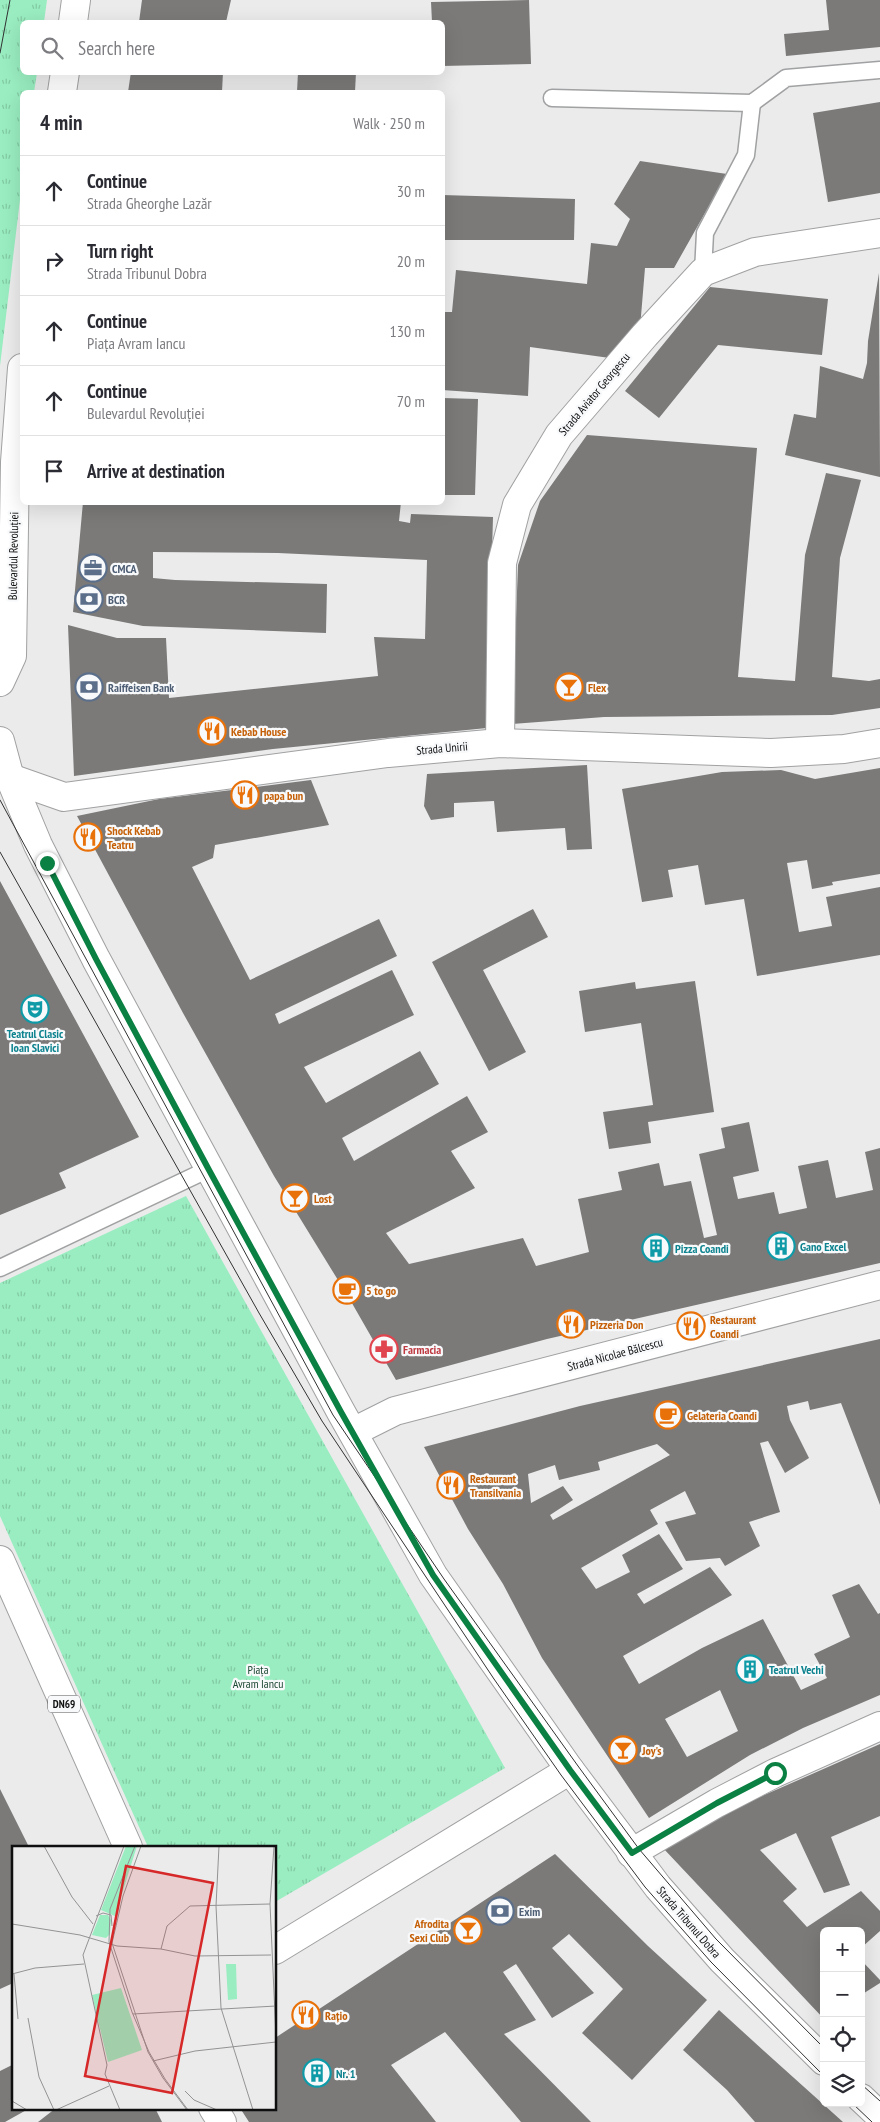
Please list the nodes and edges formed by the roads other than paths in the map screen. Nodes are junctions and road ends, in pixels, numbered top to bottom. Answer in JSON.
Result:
{"nodes":[{"id":1,"x":76,"y":0,"type":"edge"},
{"id":2,"x":72,"y":20,"type":"edge"},
{"id":3,"x":880,"y":70,"type":"edge"},
{"id":4,"x":65,"y":75,"type":"edge"},
{"id":5,"x":62,"y":90,"type":"edge"},
{"id":6,"x":552,"y":98,"type":"dead end"},
{"id":7,"x":752,"y":103,"type":"junction"},
{"id":8,"x":880,"y":233,"type":"edge"},
{"id":9,"x":703,"y":272,"type":"junction"},
{"id":10,"x":20,"y":392,"type":"edge"},
{"id":11,"x":0,"y":682,"type":"edge"},
{"id":12,"x":0,"y":741,"type":"edge"},
{"id":13,"x":880,"y":742,"type":"edge"},
{"id":14,"x":500,"y":743,"type":"junction"},
{"id":15,"x":5,"y":777,"type":"edge"},
{"id":16,"x":209,"y":1170,"type":"junction"},
{"id":17,"x":0,"y":1268,"type":"edge"},
{"id":18,"x":880,"y":1285,"type":"edge"},
{"id":19,"x":353,"y":1432,"type":"junction"},
{"id":20,"x":0,"y":1560,"type":"edge"},
{"id":21,"x":880,"y":1726,"type":"edge"},
{"id":22,"x":570,"y":1770,"type":"junction"},
{"id":23,"x":128,"y":1846,"type":"edge"},
{"id":24,"x":632,"y":1853,"type":"junction"},
{"id":25,"x":276,"y":1949,"type":"edge"},
{"id":26,"x":820,"y":2057,"type":"edge"},
{"id":27,"x":865,"y":2102,"type":"edge"},
{"id":28,"x":214,"y":2110,"type":"edge"},
{"id":29,"x":880,"y":2116,"type":"edge"},
{"id":30,"x":222,"y":2122,"type":"edge"}],
"edges":[{"from":1,"to":2,"type":"main road"},
{"from":3,"to":7,"type":"lane"},
{"from":4,"to":5,"type":"main road"},
{"from":6,"to":7,"type":"lane"},
{"from":7,"to":9,"type":"lane"},
{"from":8,"to":9,"type":"main road","name":"Strada Aviator Georgescu"},
{"from":9,"to":14,"type":"main road","name":"Strada Aviator Georgescu"},
{"from":10,"to":11,"type":"main road","name":"Bulevardul Revoluției"},
{"from":12,"to":15,"type":"main road"},
{"from":13,"to":14,"type":"main road","name":"Strada Unirii"},
{"from":14,"to":15,"type":"main road","name":"Strada Unirii"},
{"from":15,"to":16,"type":"main road"},
{"from":16,"to":17,"type":"lane"},
{"from":16,"to":19,"type":"main road"},
{"from":18,"to":19,"type":"main road","name":"Strada Nicolae Bălcescu"},
{"from":19,"to":22,"type":"main road"},
{"from":20,"to":23,"type":"main road","number":"DN69"},
{"from":21,"to":24,"type":"main road"},
{"from":22,"to":24,"type":"main road","name":"Strada Tribunul Dobra"},
{"from":22,"to":25,"type":"main road"},
{"from":24,"to":26,"type":"main road","name":"Strada Tribunul Dobra"},
{"from":27,"to":29,"type":"main road"},
{"from":28,"to":30,"type":"main road"}]}
